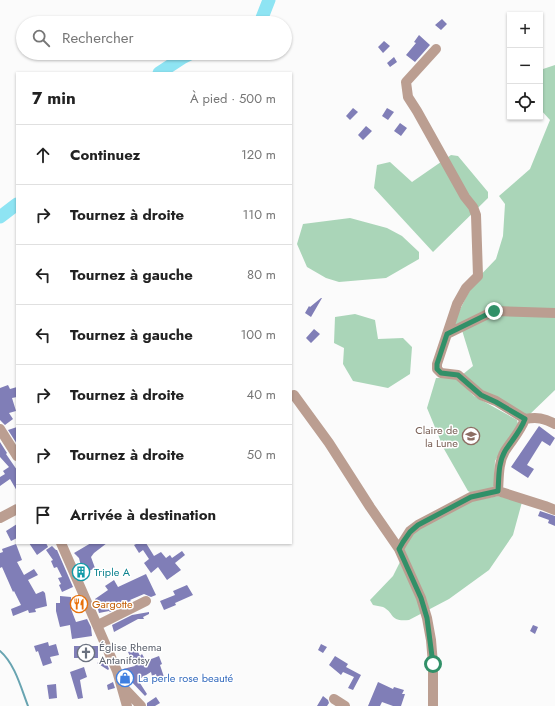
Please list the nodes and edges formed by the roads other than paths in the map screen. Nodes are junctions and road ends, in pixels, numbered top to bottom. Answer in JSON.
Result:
{"nodes":[{"id":1,"x":436,"y":49,"type":"dead end"},
{"id":2,"x":555,"y":313,"type":"edge"},
{"id":3,"x":447,"y":334,"type":"junction"},
{"id":4,"x":294,"y":396,"type":"dead end"},
{"id":5,"x":525,"y":419,"type":"junction"},
{"id":6,"x":555,"y":424,"type":"edge"},
{"id":7,"x":0,"y":429,"type":"edge"},
{"id":8,"x":16,"y":454,"type":"edge"},
{"id":9,"x":498,"y":491,"type":"junction"},
{"id":10,"x":16,"y":510,"type":"edge"},
{"id":11,"x":555,"y":510,"type":"edge"},
{"id":12,"x":0,"y":518,"type":"edge"},
{"id":13,"x":61,"y":544,"type":"edge"},
{"id":14,"x":399,"y":549,"type":"junction"},
{"id":15,"x":146,"y":601,"type":"dead end"},
{"id":16,"x":98,"y":625,"type":"junction"},
{"id":17,"x":122,"y":686,"type":"junction"},
{"id":18,"x":334,"y":699,"type":"dead end"},
{"id":19,"x":126,"y":706,"type":"edge"},
{"id":20,"x":141,"y":706,"type":"edge"},
{"id":21,"x":345,"y":706,"type":"edge"},
{"id":22,"x":433,"y":706,"type":"edge"}],
"edges":[{"from":1,"to":3,"type":"street"},
{"from":2,"to":3,"type":"street"},
{"from":3,"to":5,"type":"street"},
{"from":4,"to":14,"type":"street"},
{"from":5,"to":6,"type":"street"},
{"from":5,"to":9,"type":"street"},
{"from":7,"to":8,"type":"street"},
{"from":9,"to":11,"type":"street"},
{"from":9,"to":14,"type":"street"},
{"from":10,"to":12,"type":"street"},
{"from":13,"to":16,"type":"street"},
{"from":14,"to":22,"type":"street"},
{"from":15,"to":16,"type":"street"},
{"from":16,"to":17,"type":"street"},
{"from":17,"to":19,"type":"street"},
{"from":17,"to":20,"type":"street"},
{"from":18,"to":21,"type":"street"}]}
